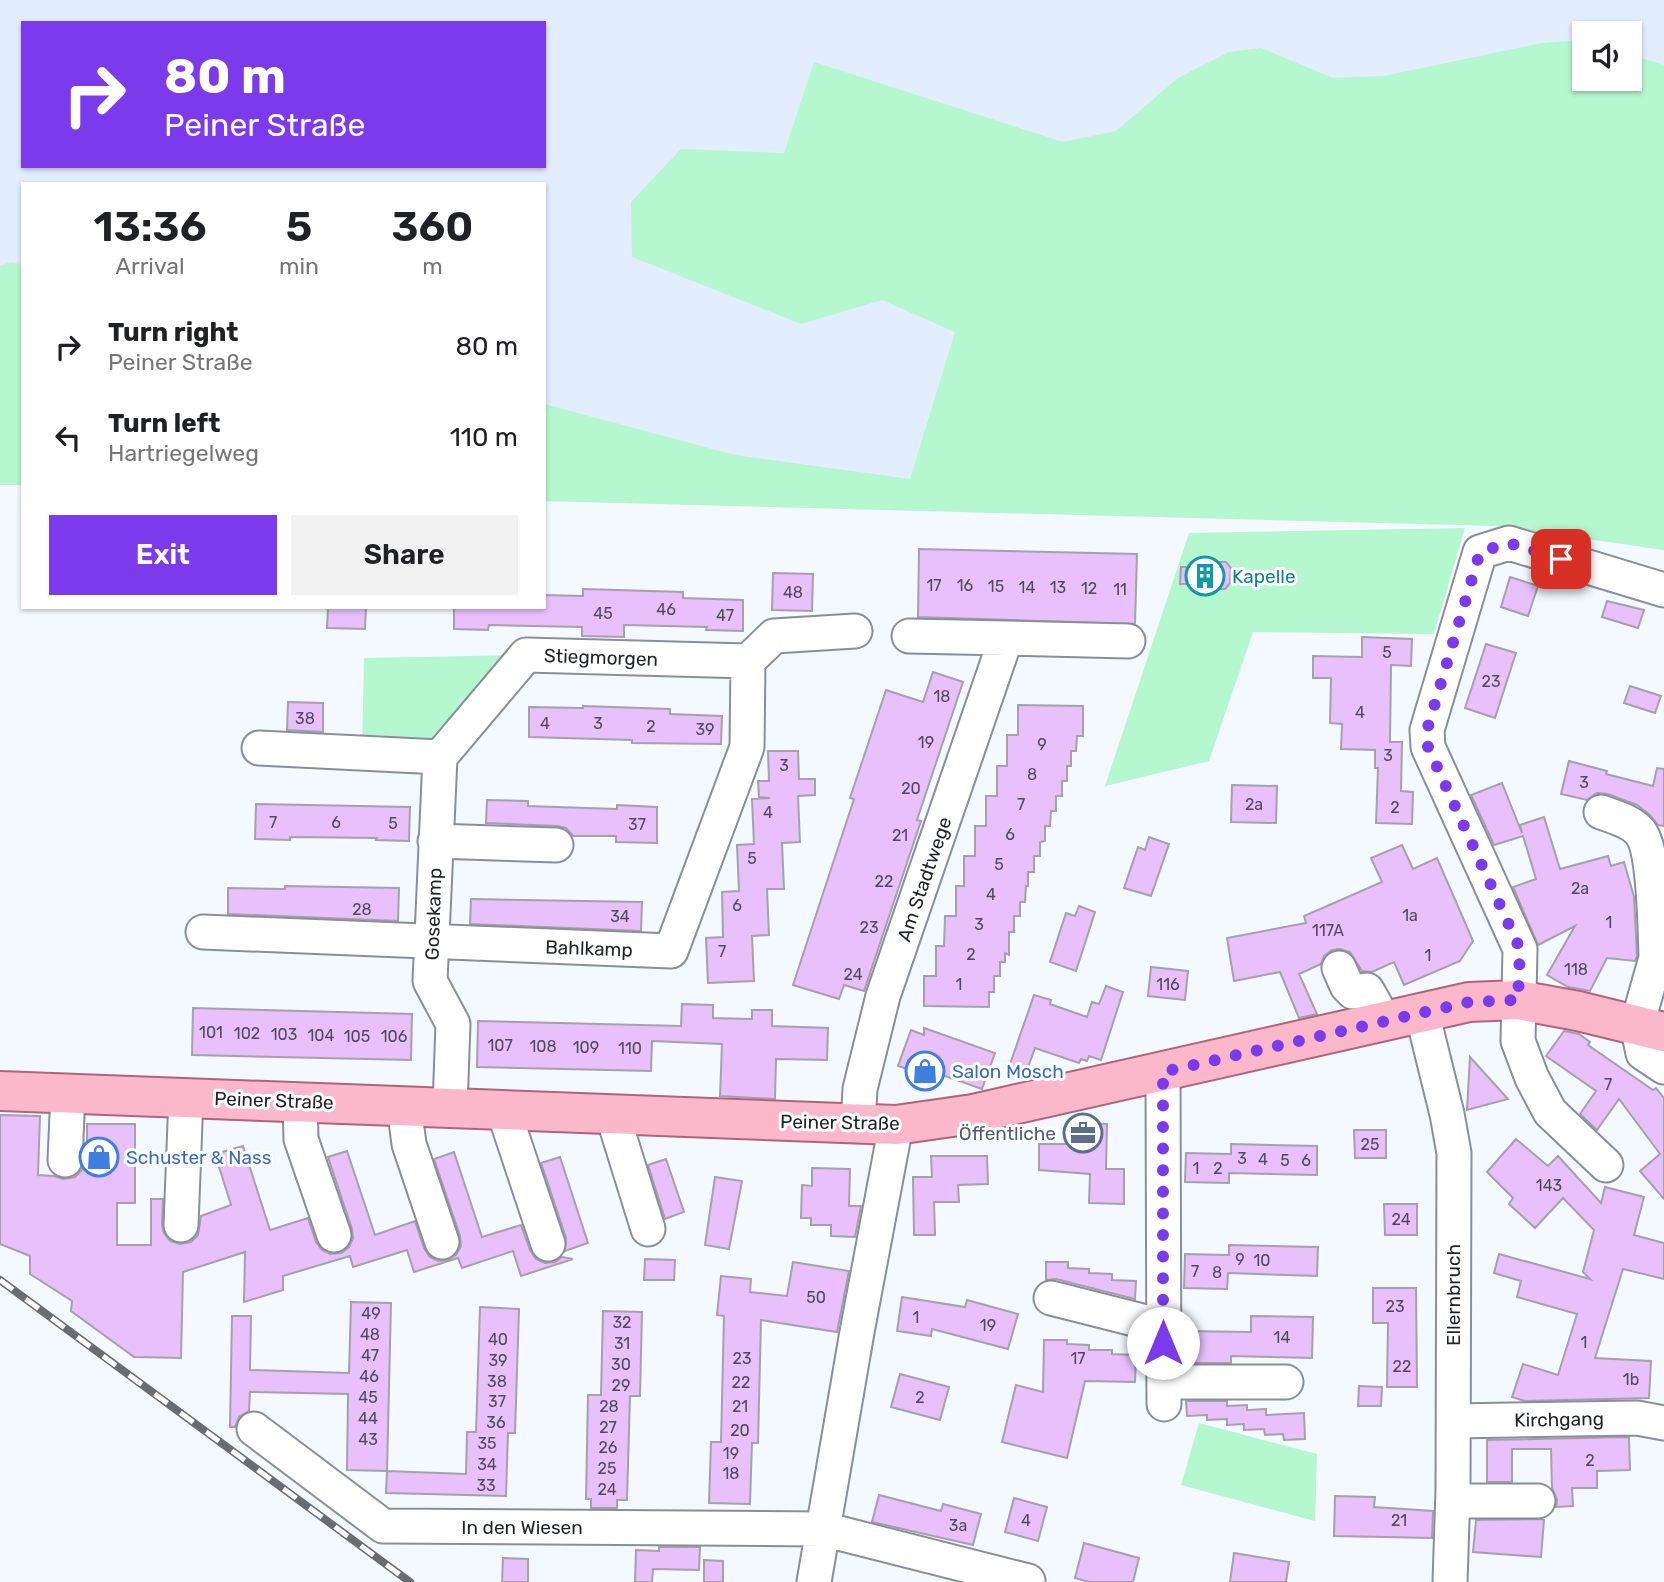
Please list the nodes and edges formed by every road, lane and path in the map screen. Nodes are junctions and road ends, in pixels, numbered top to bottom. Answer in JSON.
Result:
{"nodes":[{"id":1,"x":1664,"y":590,"type":"edge"},
{"id":2,"x":855,"y":631,"type":"dead end"},
{"id":3,"x":909,"y":636,"type":"dead end"},
{"id":4,"x":1006,"y":638,"type":"junction"},
{"id":5,"x":1128,"y":640,"type":"dead end"},
{"id":6,"x":748,"y":661,"type":"junction"},
{"id":7,"x":259,"y":748,"type":"dead end"},
{"id":8,"x":440,"y":757,"type":"junction"},
{"id":9,"x":1601,"y":812,"type":"dead end"},
{"id":10,"x":435,"y":841,"type":"junction"},
{"id":11,"x":556,"y":845,"type":"dead end"},
{"id":12,"x":203,"y":932,"type":"dead end"},
{"id":13,"x":432,"y":942,"type":"junction"},
{"id":14,"x":1660,"y":958,"type":"edge"},
{"id":15,"x":1339,"y":968,"type":"dead end"},
{"id":16,"x":1518,"y":1000,"type":"junction"},
{"id":17,"x":1422,"y":1013,"type":"junction"},
{"id":18,"x":1385,"y":1021,"type":"junction"},
{"id":19,"x":1651,"y":1029,"type":"edge"},
{"id":20,"x":1664,"y":1067,"type":"edge"},
{"id":21,"x":1163,"y":1072,"type":"junction"},
{"id":22,"x":0,"y":1091,"type":"edge"},
{"id":23,"x":68,"y":1093,"type":"junction"},
{"id":24,"x":186,"y":1097,"type":"junction"},
{"id":25,"x":300,"y":1101,"type":"junction"},
{"id":26,"x":404,"y":1105,"type":"junction"},
{"id":27,"x":450,"y":1107,"type":"junction"},
{"id":28,"x":503,"y":1109,"type":"junction"},
{"id":29,"x":612,"y":1113,"type":"junction"},
{"id":30,"x":858,"y":1125,"type":"junction"},
{"id":31,"x":896,"y":1125,"type":"junction"},
{"id":32,"x":65,"y":1160,"type":"dead end"},
{"id":33,"x":1605,"y":1165,"type":"dead end"},
{"id":34,"x":181,"y":1225,"type":"dead end"},
{"id":35,"x":648,"y":1229,"type":"dead end"},
{"id":36,"x":334,"y":1235,"type":"dead end"},
{"id":37,"x":442,"y":1242,"type":"dead end"},
{"id":38,"x":548,"y":1244,"type":"dead end"},
{"id":39,"x":1051,"y":1298,"type":"dead end"},
{"id":40,"x":1163,"y":1324,"type":"junction"},
{"id":41,"x":1286,"y":1382,"type":"dead end"},
{"id":42,"x":1454,"y":1422,"type":"junction"},
{"id":43,"x":1664,"y":1423,"type":"edge"},
{"id":44,"x":254,"y":1429,"type":"dead end"},
{"id":45,"x":1453,"y":1501,"type":"junction"},
{"id":46,"x":1538,"y":1501,"type":"dead end"},
{"id":47,"x":823,"y":1529,"type":"junction"},
{"id":48,"x":1028,"y":1581,"type":"edge"},
{"id":49,"x":814,"y":1582,"type":"edge"},
{"id":50,"x":1450,"y":1582,"type":"edge"}],
"edges":[{"from":1,"to":16,"type":"street"},
{"from":2,"to":6,"type":"street"},
{"from":3,"to":4,"type":"street"},
{"from":4,"to":5,"type":"street"},
{"from":4,"to":30,"type":"street","name":"Am Stadtwege"},
{"from":6,"to":8,"type":"street","name":"Stiegmorgen"},
{"from":6,"to":13,"type":"street","name":"Bahlkamp"},
{"from":7,"to":8,"type":"street"},
{"from":8,"to":10,"type":"street","name":"Gosekamp"},
{"from":9,"to":14,"type":"street"},
{"from":10,"to":11,"type":"street"},
{"from":10,"to":13,"type":"street","name":"Gosekamp"},
{"from":12,"to":13,"type":"street","name":"Bahlkamp"},
{"from":13,"to":27,"type":"street","name":"Gosekamp"},
{"from":14,"to":19,"type":"street"},
{"from":15,"to":18,"type":"street"},
{"from":16,"to":17,"type":"main road","name":"Peiner Straße"},
{"from":16,"to":19,"type":"main road","name":"Peiner Straße"},
{"from":16,"to":33,"type":"street"},
{"from":17,"to":18,"type":"main road","name":"Peiner Straße"},
{"from":17,"to":42,"type":"street","name":"Ellernbruch"},
{"from":18,"to":21,"type":"main road","name":"Peiner Straße"},
{"from":19,"to":20,"type":"street"},
{"from":21,"to":31,"type":"main road","name":"Peiner Straße"},
{"from":21,"to":40,"type":"street"},
{"from":22,"to":23,"type":"main road","name":"Peiner Straße"},
{"from":23,"to":24,"type":"main road","name":"Peiner Straße"},
{"from":23,"to":32,"type":"street"},
{"from":24,"to":25,"type":"main road","name":"Peiner Straße"},
{"from":24,"to":34,"type":"street"},
{"from":25,"to":26,"type":"main road","name":"Peiner Straße"},
{"from":25,"to":36,"type":"street"},
{"from":26,"to":27,"type":"main road","name":"Peiner Straße"},
{"from":26,"to":37,"type":"street"},
{"from":27,"to":28,"type":"main road","name":"Peiner Straße"},
{"from":28,"to":29,"type":"main road","name":"Peiner Straße"},
{"from":28,"to":38,"type":"street"},
{"from":29,"to":30,"type":"main road","name":"Peiner Straße"},
{"from":29,"to":35,"type":"street"},
{"from":30,"to":31,"type":"main road","name":"Peiner Straße"},
{"from":31,"to":47,"type":"street"},
{"from":39,"to":40,"type":"street"},
{"from":40,"to":41,"type":"street"},
{"from":42,"to":43,"type":"street","name":"Kirchgang"},
{"from":42,"to":45,"type":"street","name":"Ellernbruch"},
{"from":44,"to":47,"type":"street","name":"In den Wiesen"},
{"from":45,"to":46,"type":"street"},
{"from":45,"to":50,"type":"street","name":"Ellernbruch"},
{"from":47,"to":48,"type":"street","name":"In den Wiesen"},
{"from":47,"to":49,"type":"street"}]}
